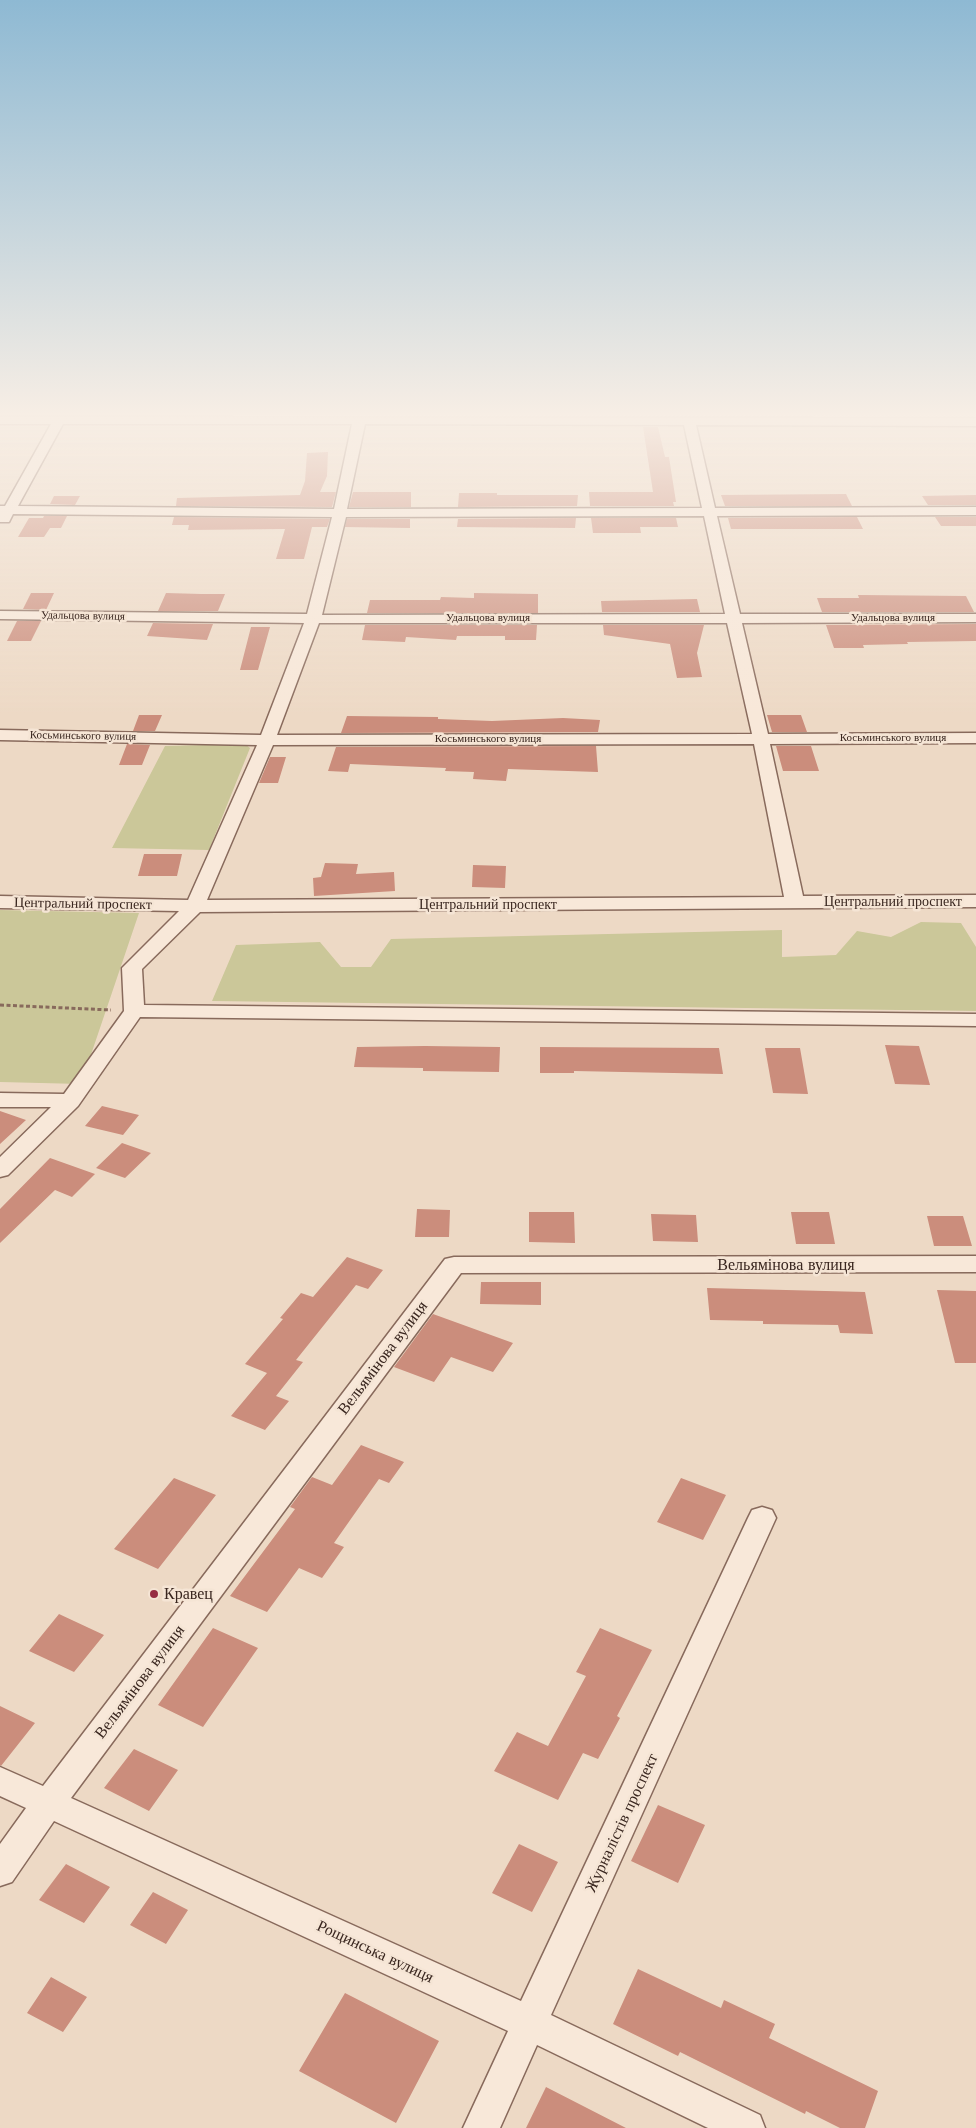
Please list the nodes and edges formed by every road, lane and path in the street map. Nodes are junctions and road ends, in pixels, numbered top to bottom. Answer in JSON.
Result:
{"nodes":[{"id":1,"x":339,"y":516,"type":"edge"},
{"id":2,"x":709,"y":516,"type":"edge"},
{"id":3,"x":0,"y":615,"type":"edge"},
{"id":4,"x":732,"y":617,"type":"junction"},
{"id":5,"x":976,"y":618,"type":"edge"},
{"id":6,"x":314,"y":619,"type":"junction"},
{"id":7,"x":0,"y":734,"type":"edge"},
{"id":8,"x":976,"y":738,"type":"edge"},
{"id":9,"x":761,"y":739,"type":"junction"},
{"id":10,"x":267,"y":740,"type":"junction"},
{"id":11,"x":0,"y":902,"type":"edge"},
{"id":12,"x":795,"y":902,"type":"junction"},
{"id":13,"x":976,"y":902,"type":"edge"},
{"id":14,"x":195,"y":906,"type":"junction"},
{"id":15,"x":0,"y":1006,"type":"edge"},
{"id":16,"x":134,"y":1011,"type":"junction"},
{"id":17,"x":976,"y":1020,"type":"edge"},
{"id":18,"x":0,"y":1100,"type":"edge"},
{"id":19,"x":70,"y":1101,"type":"junction"},
{"id":20,"x":0,"y":1170,"type":"edge"},
{"id":21,"x":976,"y":1264,"type":"edge"},
{"id":22,"x":762,"y":1518,"type":"dead end"},
{"id":23,"x":0,"y":1781,"type":"edge"},
{"id":24,"x":49,"y":1803,"type":"junction"},
{"id":25,"x":0,"y":1870,"type":"edge"},
{"id":26,"x":530,"y":2023,"type":"junction"},
{"id":27,"x":481,"y":2128,"type":"edge"},
{"id":28,"x":747,"y":2128,"type":"edge"}],
"edges":[{"from":1,"to":6,"type":"street"},
{"from":2,"to":4,"type":"street"},
{"from":3,"to":6,"type":"street","name":"Удальцова вулиця"},
{"from":4,"to":5,"type":"street","name":"Удальцова вулиця"},
{"from":4,"to":6,"type":"street","name":"Удальцова вулиця"},
{"from":4,"to":9,"type":"street"},
{"from":6,"to":10,"type":"street"},
{"from":7,"to":10,"type":"street","name":"Косьминського вулиця"},
{"from":8,"to":9,"type":"street","name":"Косьминського вулиця"},
{"from":9,"to":10,"type":"street","name":"Косьминського вулиця"},
{"from":9,"to":12,"type":"street"},
{"from":10,"to":14,"type":"street"},
{"from":11,"to":14,"type":"street","name":"Центральний проспект"},
{"from":12,"to":13,"type":"street","name":"Центральний проспект"},
{"from":12,"to":14,"type":"street","name":"Центральний проспект"},
{"from":14,"to":16,"type":"street"},
{"from":15,"to":16,"type":"path"},
{"from":16,"to":17,"type":"street"},
{"from":16,"to":19,"type":"street"},
{"from":18,"to":19,"type":"street"},
{"from":19,"to":20,"type":"street"},
{"from":21,"to":24,"type":"street","name":"Вельямінова вулиця"},
{"from":22,"to":26,"type":"street","name":"Журналістів проспект"},
{"from":23,"to":24,"type":"street","name":"Рощинська вулиця"},
{"from":24,"to":25,"type":"street","name":"Вельямінова вулиця"},
{"from":24,"to":26,"type":"street","name":"Рощинська вулиця"},
{"from":26,"to":27,"type":"street","name":"Журналістів проспект"},
{"from":26,"to":28,"type":"street","name":"Рощинська вулиця"}]}
